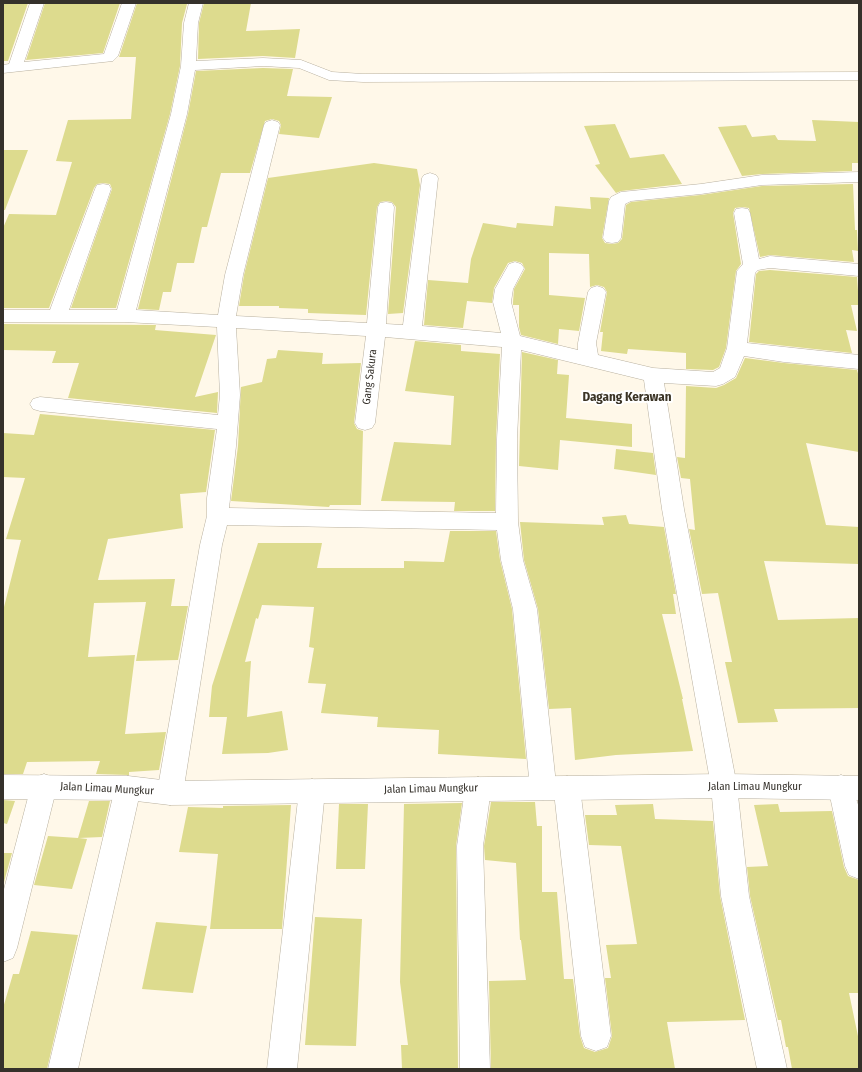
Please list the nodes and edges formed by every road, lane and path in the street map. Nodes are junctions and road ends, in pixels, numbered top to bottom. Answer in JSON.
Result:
{"nodes":[{"id":1,"x":37,"y":3,"type":"edge"},
{"id":2,"x":129,"y":3,"type":"edge"},
{"id":3,"x":196,"y":3,"type":"edge"},
{"id":4,"x":188,"y":66,"type":"junction"},
{"id":5,"x":9,"y":68,"type":"edge"},
{"id":6,"x":859,"y":76,"type":"edge"},
{"id":7,"x":272,"y":125,"type":"dead end"},
{"id":8,"x":859,"y":177,"type":"edge"},
{"id":9,"x":430,"y":178,"type":"dead end"},
{"id":10,"x":102,"y":189,"type":"dead end"},
{"id":11,"x":386,"y":207,"type":"dead end"},
{"id":12,"x":742,"y":212,"type":"dead end"},
{"id":13,"x":612,"y":238,"type":"dead end"},
{"id":14,"x":752,"y":266,"type":"junction"},
{"id":15,"x":515,"y":268,"type":"dead end"},
{"id":16,"x":859,"y":270,"type":"edge"},
{"id":17,"x":597,"y":292,"type":"dead end"},
{"id":18,"x":3,"y":316,"type":"edge"},
{"id":19,"x":125,"y":316,"type":"junction"},
{"id":20,"x":57,"y":317,"type":"junction"},
{"id":21,"x":226,"y":321,"type":"junction"},
{"id":22,"x":376,"y":331,"type":"junction"},
{"id":23,"x":412,"y":332,"type":"junction"},
{"id":24,"x":512,"y":341,"type":"junction"},
{"id":25,"x":737,"y":348,"type":"junction"},
{"id":26,"x":589,"y":358,"type":"junction"},
{"id":27,"x":859,"y":362,"type":"edge"},
{"id":28,"x":653,"y":375,"type":"junction"},
{"id":29,"x":40,"y":404,"type":"dead end"},
{"id":30,"x":228,"y":423,"type":"junction"},
{"id":31,"x":365,"y":423,"type":"dead end"},
{"id":32,"x":218,"y":516,"type":"junction"},
{"id":33,"x":507,"y":522,"type":"junction"},
{"id":34,"x":44,"y":786,"type":"junction"},
{"id":35,"x":724,"y":786,"type":"junction"},
{"id":36,"x":3,"y":787,"type":"edge"},
{"id":37,"x":128,"y":788,"type":"junction"},
{"id":38,"x":555,"y":788,"type":"junction"},
{"id":39,"x":850,"y":788,"type":"edge"},
{"id":40,"x":478,"y":789,"type":"junction"},
{"id":41,"x":312,"y":791,"type":"junction"},
{"id":42,"x":170,"y":793,"type":"junction"},
{"id":43,"x":859,"y":866,"type":"edge"},
{"id":44,"x":3,"y":948,"type":"edge"},
{"id":45,"x":596,"y":1036,"type":"dead end"},
{"id":46,"x":63,"y":1069,"type":"edge"},
{"id":47,"x":282,"y":1069,"type":"edge"},
{"id":48,"x":475,"y":1069,"type":"edge"},
{"id":49,"x":772,"y":1069,"type":"edge"}],
"edges":[{"from":1,"to":5,"type":"street"},
{"from":2,"to":5,"type":"street"},
{"from":3,"to":4,"type":"street"},
{"from":4,"to":6,"type":"street"},
{"from":4,"to":19,"type":"street"},
{"from":7,"to":21,"type":"street"},
{"from":8,"to":13,"type":"street"},
{"from":9,"to":23,"type":"street"},
{"from":10,"to":20,"type":"street"},
{"from":11,"to":22,"type":"street","name":"Gang Sakura"},
{"from":12,"to":14,"type":"street"},
{"from":14,"to":16,"type":"street"},
{"from":14,"to":25,"type":"street"},
{"from":15,"to":24,"type":"street"},
{"from":17,"to":26,"type":"street"},
{"from":18,"to":20,"type":"street"},
{"from":19,"to":20,"type":"street"},
{"from":19,"to":21,"type":"street"},
{"from":21,"to":22,"type":"street"},
{"from":21,"to":30,"type":"street"},
{"from":22,"to":23,"type":"street"},
{"from":22,"to":31,"type":"street","name":"Gang Sakura"},
{"from":23,"to":24,"type":"street"},
{"from":24,"to":26,"type":"street"},
{"from":24,"to":33,"type":"street"},
{"from":25,"to":27,"type":"street"},
{"from":25,"to":28,"type":"street"},
{"from":26,"to":28,"type":"street"},
{"from":28,"to":35,"type":"street"},
{"from":29,"to":30,"type":"street"},
{"from":30,"to":32,"type":"street"},
{"from":32,"to":33,"type":"street"},
{"from":32,"to":42,"type":"street"},
{"from":33,"to":38,"type":"street"},
{"from":34,"to":36,"type":"street","name":"Jalan Limau Mungkur"},
{"from":34,"to":37,"type":"street","name":"Jalan Limau Mungkur"},
{"from":34,"to":44,"type":"street"},
{"from":35,"to":38,"type":"street","name":"Jalan Limau Mungkur"},
{"from":35,"to":39,"type":"street","name":"Jalan Limau Mungkur"},
{"from":35,"to":49,"type":"street"},
{"from":37,"to":42,"type":"street","name":"Jalan Limau Mungkur"},
{"from":37,"to":46,"type":"street"},
{"from":38,"to":40,"type":"street","name":"Jalan Limau Mungkur"},
{"from":38,"to":45,"type":"street"},
{"from":39,"to":43,"type":"street"},
{"from":40,"to":41,"type":"street","name":"Jalan Limau Mungkur"},
{"from":40,"to":48,"type":"street"},
{"from":41,"to":42,"type":"street","name":"Jalan Limau Mungkur"},
{"from":41,"to":47,"type":"street"}]}
